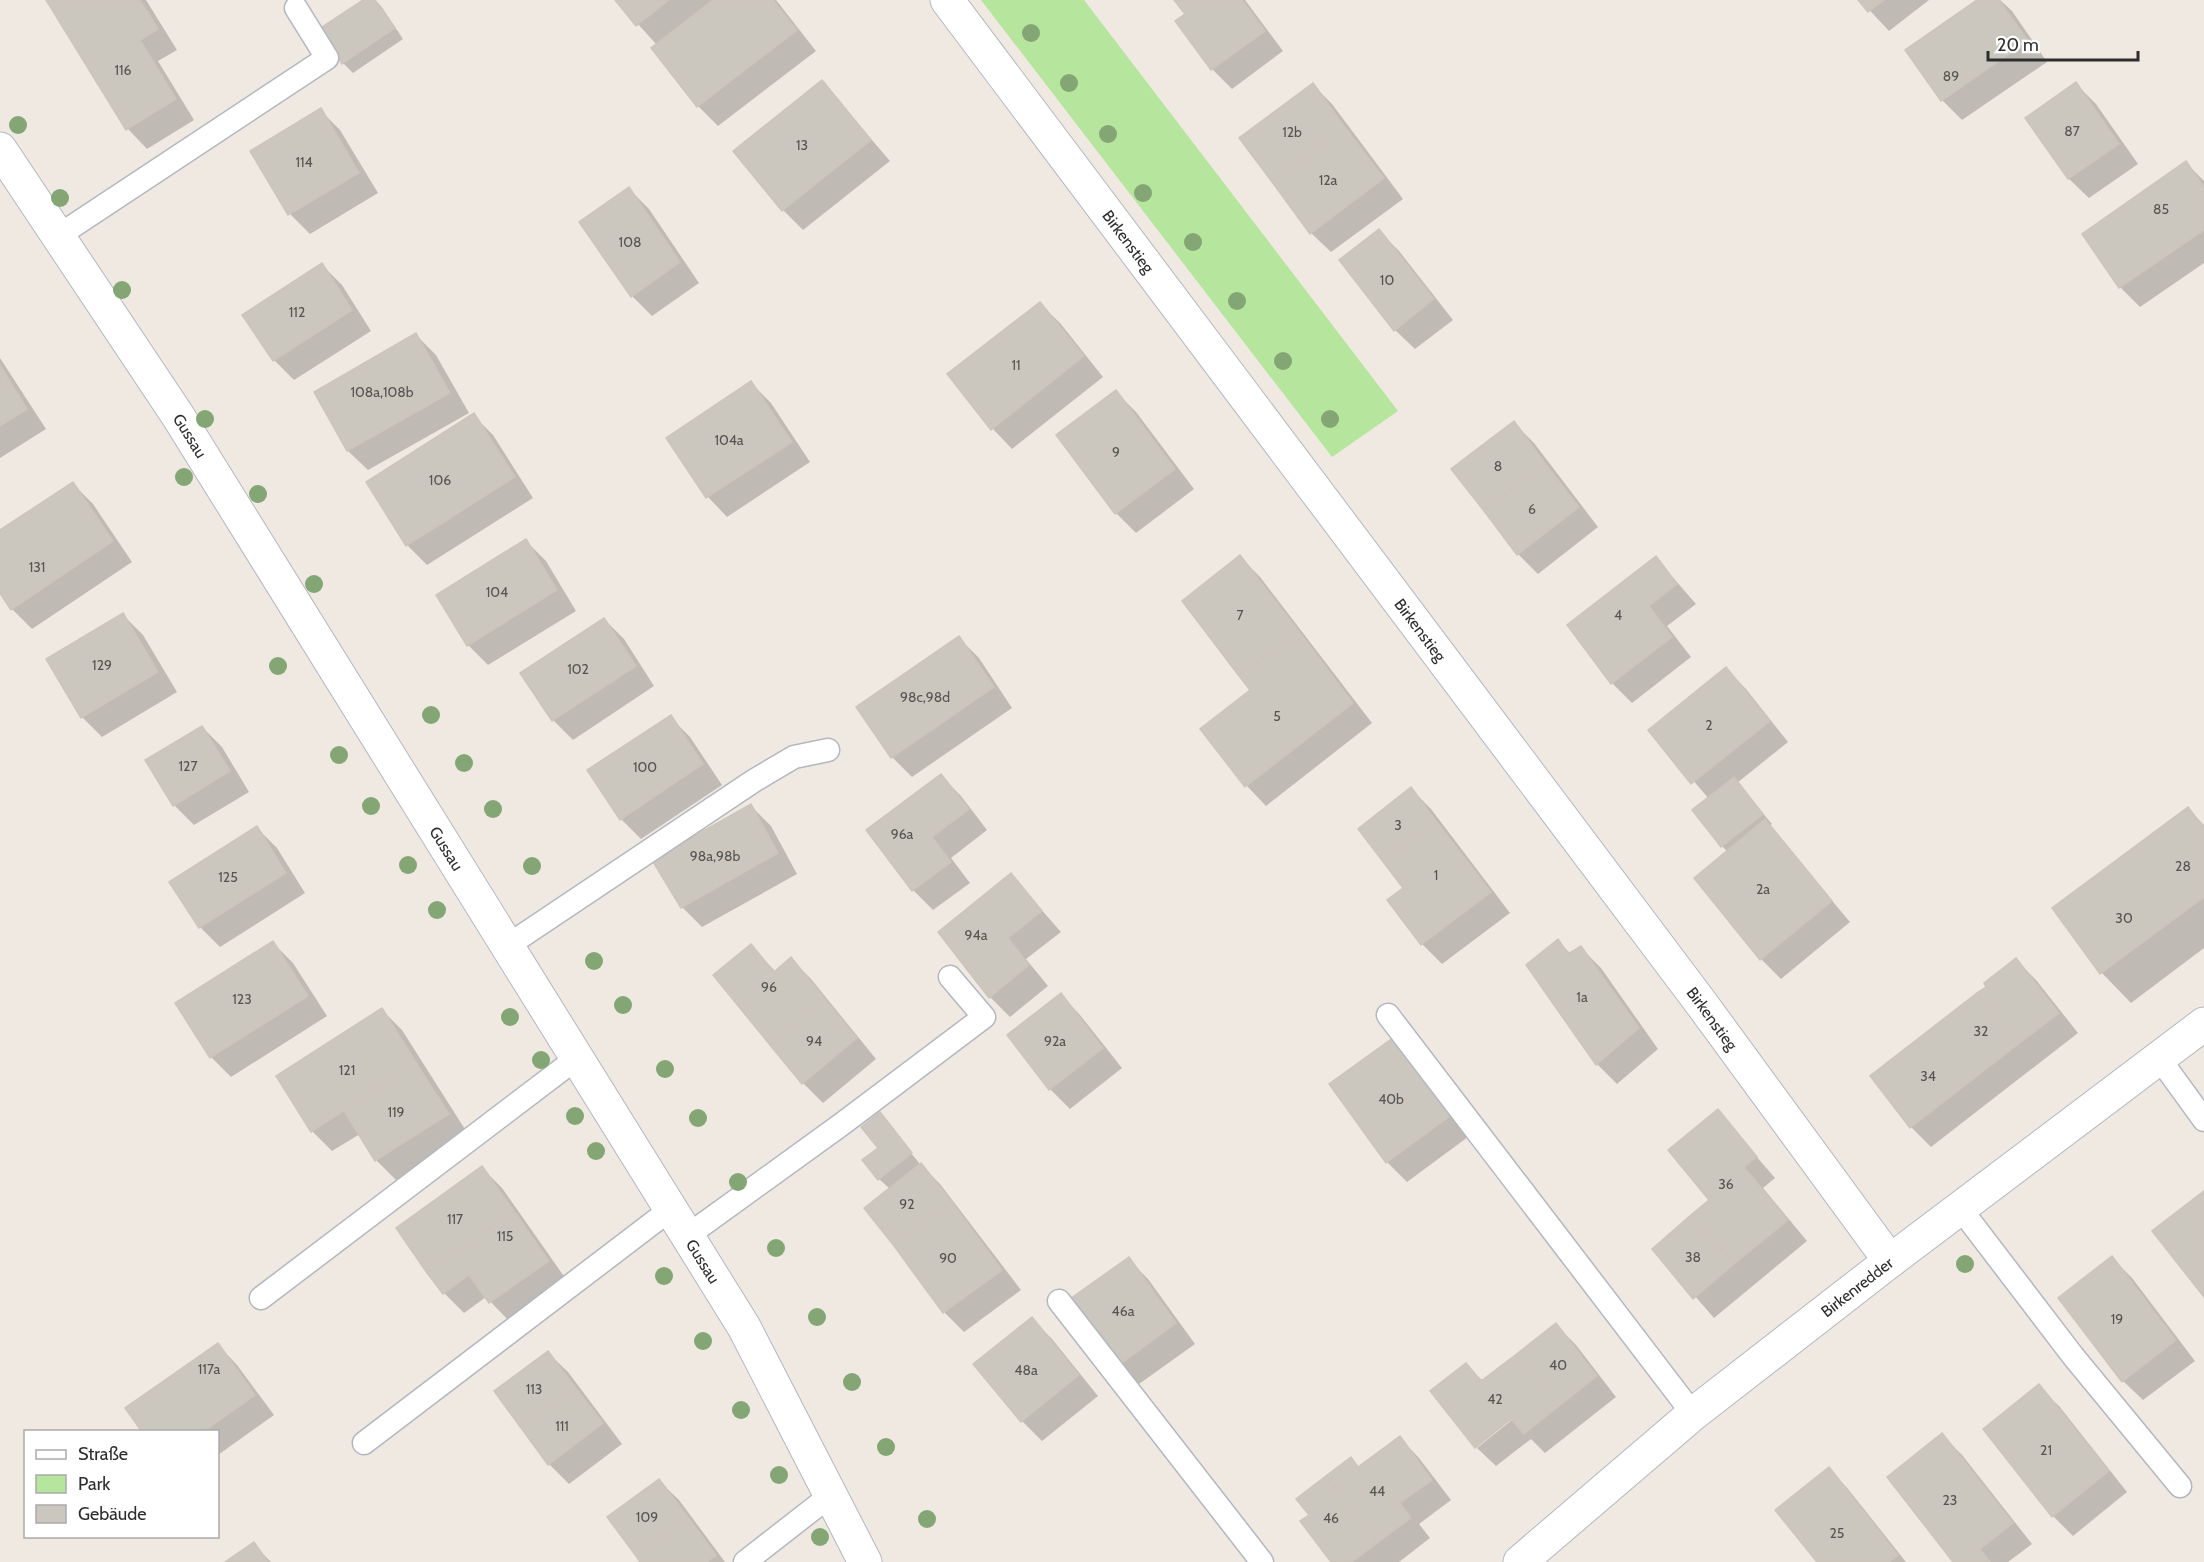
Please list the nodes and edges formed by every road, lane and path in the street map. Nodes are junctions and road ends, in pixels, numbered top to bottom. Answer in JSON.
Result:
{"nodes":[{"id":1,"x":947,"y":0,"type":"edge"},
{"id":2,"x":296,"y":8,"type":"dead end"},
{"id":3,"x":0,"y":149,"type":"edge"},
{"id":4,"x":58,"y":236,"type":"junction"},
{"id":5,"x":828,"y":750,"type":"dead end"},
{"id":6,"x":507,"y":946,"type":"junction"},
{"id":7,"x":950,"y":977,"type":"dead end"},
{"id":8,"x":1388,"y":1015,"type":"dead end"},
{"id":9,"x":2204,"y":1024,"type":"edge"},
{"id":10,"x":577,"y":1058,"type":"junction"},
{"id":11,"x":2159,"y":1058,"type":"junction"},
{"id":12,"x":2204,"y":1120,"type":"edge"},
{"id":13,"x":1960,"y":1208,"type":"junction"},
{"id":14,"x":679,"y":1222,"type":"junction"},
{"id":15,"x":1890,"y":1261,"type":"junction"},
{"id":16,"x":261,"y":1298,"type":"dead end"},
{"id":17,"x":1059,"y":1301,"type":"dead end"},
{"id":18,"x":1693,"y":1414,"type":"junction"},
{"id":19,"x":364,"y":1443,"type":"dead end"},
{"id":20,"x":2180,"y":1486,"type":"dead end"},
{"id":21,"x":831,"y":1495,"type":"junction"},
{"id":22,"x":746,"y":1562,"type":"edge"},
{"id":23,"x":865,"y":1562,"type":"edge"},
{"id":24,"x":1262,"y":1562,"type":"edge"},
{"id":25,"x":1520,"y":1562,"type":"edge"}],
"edges":[{"from":1,"to":15,"type":"street","name":"Birkenstieg"},
{"from":2,"to":4,"type":"lane"},
{"from":3,"to":4,"type":"street","name":"Gussau"},
{"from":4,"to":6,"type":"street","name":"Gussau"},
{"from":5,"to":6,"type":"lane"},
{"from":6,"to":10,"type":"street","name":"Gussau"},
{"from":7,"to":14,"type":"lane"},
{"from":8,"to":18,"type":"lane"},
{"from":9,"to":11,"type":"street","name":"Birkenredder"},
{"from":10,"to":14,"type":"street","name":"Gussau"},
{"from":10,"to":16,"type":"lane"},
{"from":11,"to":12,"type":"lane"},
{"from":11,"to":13,"type":"street","name":"Birkenredder"},
{"from":13,"to":15,"type":"street","name":"Birkenredder"},
{"from":13,"to":20,"type":"lane"},
{"from":14,"to":19,"type":"lane"},
{"from":14,"to":21,"type":"street","name":"Gussau"},
{"from":15,"to":18,"type":"street","name":"Birkenredder"},
{"from":17,"to":24,"type":"lane"},
{"from":18,"to":25,"type":"street","name":"Birkenredder"},
{"from":21,"to":22,"type":"lane"},
{"from":21,"to":23,"type":"street","name":"Gussau"}]}
